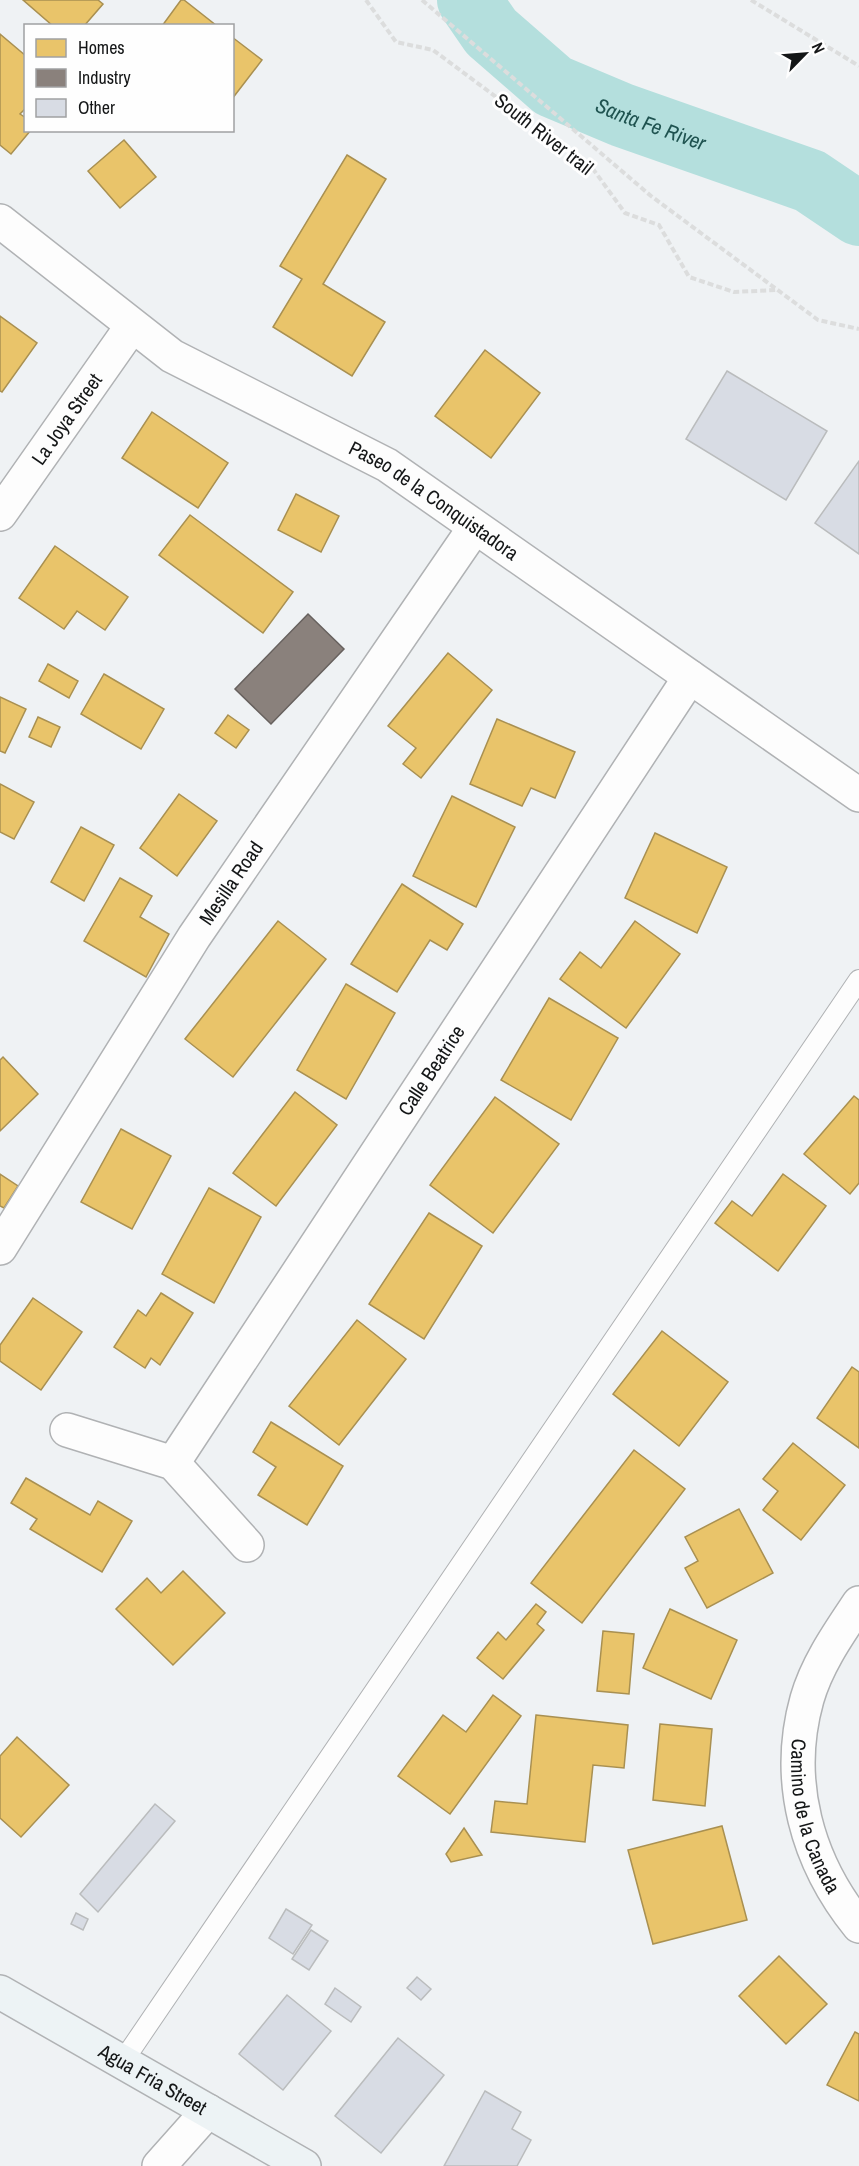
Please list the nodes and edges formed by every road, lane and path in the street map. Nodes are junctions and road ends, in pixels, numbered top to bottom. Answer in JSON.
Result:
{"nodes":[{"id":1,"x":366,"y":0,"type":"edge"},
{"id":2,"x":422,"y":0,"type":"edge"},
{"id":3,"x":751,"y":0,"type":"edge"},
{"id":4,"x":859,"y":66,"type":"edge"},
{"id":5,"x":0,"y":221,"type":"edge"},
{"id":6,"x":777,"y":290,"type":"junction"},
{"id":7,"x":132,"y":326,"type":"junction"},
{"id":8,"x":859,"y":329,"type":"edge"},
{"id":9,"x":0,"y":514,"type":"edge"},
{"id":10,"x":475,"y":527,"type":"junction"},
{"id":11,"x":690,"y":677,"type":"junction"},
{"id":12,"x":859,"y":795,"type":"edge"},
{"id":13,"x":859,"y":980,"type":"edge"},
{"id":14,"x":0,"y":1248,"type":"edge"},
{"id":15,"x":68,"y":1430,"type":"dead end"},
{"id":16,"x":173,"y":1463,"type":"junction"},
{"id":17,"x":247,"y":1545,"type":"dead end"},
{"id":18,"x":859,"y":1603,"type":"edge"},
{"id":19,"x":859,"y":1926,"type":"edge"},
{"id":20,"x":0,"y":1992,"type":"edge"},
{"id":21,"x":123,"y":2061,"type":"junction"},
{"id":22,"x":208,"y":2111,"type":"junction"},
{"id":23,"x":159,"y":2166,"type":"edge"},
{"id":24,"x":304,"y":2166,"type":"edge"}],
"edges":[{"from":1,"to":6,"type":"path","name":"South River trail"},
{"from":2,"to":6,"type":"path"},
{"from":3,"to":4,"type":"path"},
{"from":5,"to":7,"type":"street","name":"Paseo de la Conquistadora"},
{"from":6,"to":8,"type":"path"},
{"from":7,"to":9,"type":"street","name":"La Joya Street"},
{"from":7,"to":10,"type":"street","name":"Paseo de la Conquistadora"},
{"from":10,"to":11,"type":"street","name":"Paseo de la Conquistadora"},
{"from":10,"to":14,"type":"street","name":"Mesilla Road"},
{"from":11,"to":12,"type":"street","name":"Paseo de la Conquistadora"},
{"from":11,"to":16,"type":"street","name":"Calle Beatrice"},
{"from":13,"to":21,"type":"lane"},
{"from":15,"to":16,"type":"street"},
{"from":16,"to":17,"type":"street"},
{"from":18,"to":19,"type":"street","name":"Camino de la Canada"},
{"from":20,"to":21,"type":"street","name":"Agua Fria Street"},
{"from":21,"to":22,"type":"street","name":"Agua Fria Street"},
{"from":22,"to":23,"type":"street"},
{"from":22,"to":24,"type":"street","name":"Agua Fria Street"}]}
